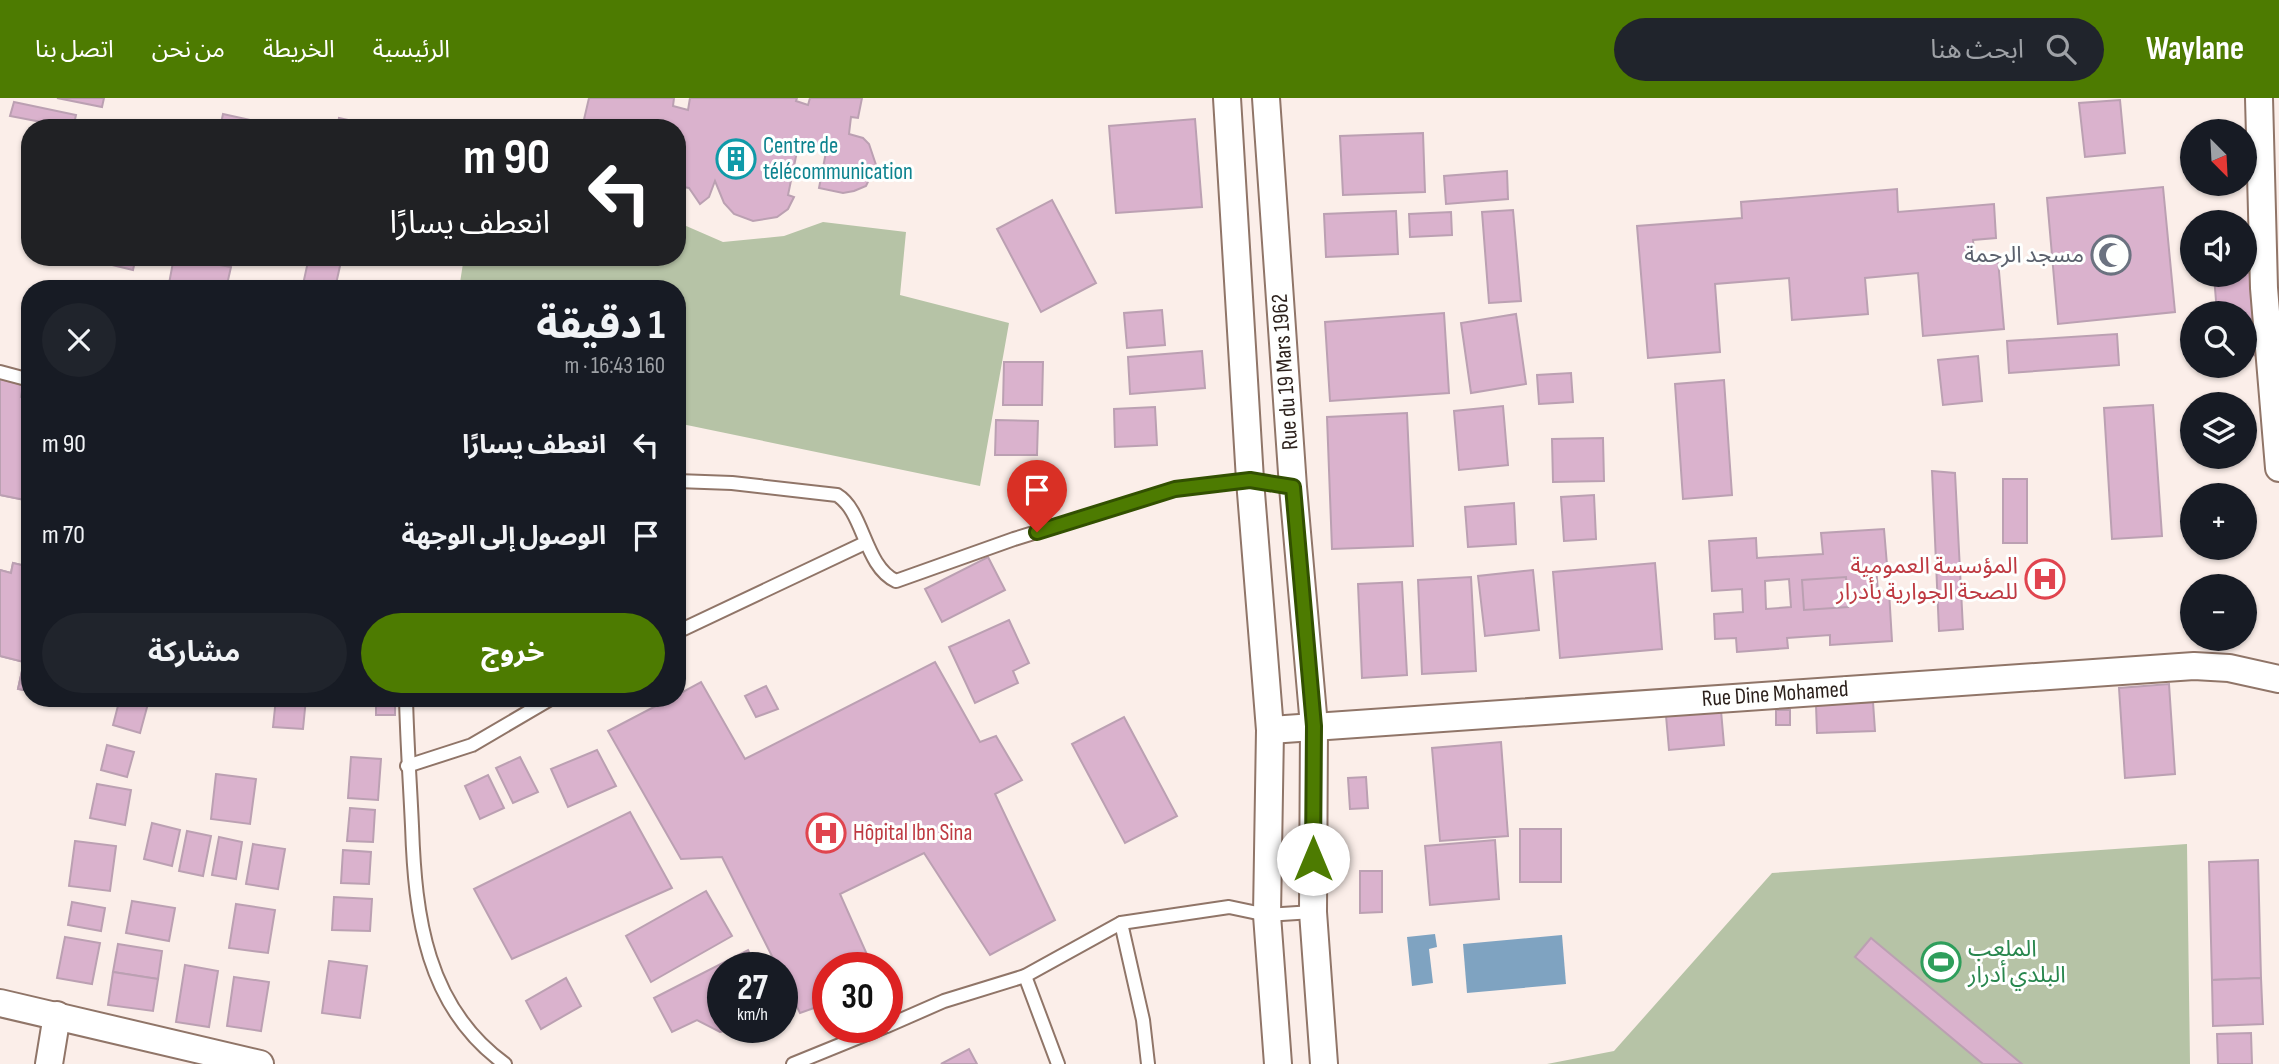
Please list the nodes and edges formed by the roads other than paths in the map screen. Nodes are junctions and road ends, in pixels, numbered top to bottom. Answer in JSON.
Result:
{"nodes":[{"id":1,"x":1227,"y":98,"type":"edge"},
{"id":2,"x":1266,"y":98,"type":"edge"},
{"id":3,"x":2259,"y":98,"type":"edge"},
{"id":4,"x":2271,"y":288,"type":"edge"},
{"id":5,"x":0,"y":372,"type":"edge"},
{"id":6,"x":21,"y":378,"type":"edge"},
{"id":7,"x":2279,"y":468,"type":"edge"},
{"id":8,"x":1250,"y":480,"type":"junction"},
{"id":9,"x":686,"y":481,"type":"edge"},
{"id":10,"x":1293,"y":487,"type":"junction"},
{"id":11,"x":865,"y":543,"type":"junction"},
{"id":12,"x":686,"y":628,"type":"edge"},
{"id":13,"x":2279,"y":679,"type":"edge"},
{"id":14,"x":406,"y":707,"type":"edge"},
{"id":15,"x":537,"y":707,"type":"edge"},
{"id":16,"x":1314,"y":726,"type":"junction"},
{"id":17,"x":1270,"y":730,"type":"junction"},
{"id":18,"x":407,"y":766,"type":"junction"},
{"id":19,"x":1313,"y":912,"type":"junction"},
{"id":20,"x":1267,"y":915,"type":"junction"},
{"id":21,"x":1121,"y":923,"type":"junction"},
{"id":22,"x":1025,"y":976,"type":"junction"},
{"id":23,"x":0,"y":1003,"type":"edge"},
{"id":24,"x":57,"y":1015,"type":"junction"},
{"id":25,"x":903,"y":1019,"type":"edge"},
{"id":26,"x":846,"y":1043,"type":"edge"},
{"id":27,"x":49,"y":1064,"type":"edge"},
{"id":28,"x":260,"y":1064,"type":"edge"},
{"id":29,"x":505,"y":1064,"type":"edge"},
{"id":30,"x":793,"y":1064,"type":"edge"},
{"id":31,"x":1058,"y":1064,"type":"edge"},
{"id":32,"x":1149,"y":1064,"type":"edge"},
{"id":33,"x":1278,"y":1064,"type":"edge"},
{"id":34,"x":1324,"y":1064,"type":"edge"}],
"edges":[{"from":1,"to":8,"type":"street","name":"Rue du 19 Mars 1962"},
{"from":2,"to":10,"type":"street","name":"Rue du 19 Mars 1962"},
{"from":3,"to":4,"type":"street"},
{"from":4,"to":7,"type":"street"},
{"from":5,"to":6,"type":"lane"},
{"from":8,"to":10,"type":"lane"},
{"from":8,"to":11,"type":"lane"},
{"from":8,"to":17,"type":"street","name":"Rue du 19 Mars 1962"},
{"from":9,"to":11,"type":"lane"},
{"from":10,"to":16,"type":"street","name":"Rue du 19 Mars 1962"},
{"from":11,"to":12,"type":"lane"},
{"from":13,"to":16,"type":"street","name":"Rue Dine Mohamed"},
{"from":14,"to":18,"type":"lane"},
{"from":15,"to":18,"type":"lane"},
{"from":16,"to":17,"type":"street","name":"Rue Dine Mohamed"},
{"from":16,"to":19,"type":"street","name":"Rue du 19 Mars 1962"},
{"from":17,"to":20,"type":"street","name":"Rue du 19 Mars 1962"},
{"from":18,"to":29,"type":"lane"},
{"from":19,"to":20,"type":"lane"},
{"from":19,"to":34,"type":"street","name":"Rue du 19 Mars 1962"},
{"from":20,"to":21,"type":"lane"},
{"from":20,"to":33,"type":"street","name":"Rue du 19 Mars 1962"},
{"from":21,"to":22,"type":"lane"},
{"from":21,"to":32,"type":"lane"},
{"from":22,"to":25,"type":"lane"},
{"from":22,"to":31,"type":"lane"},
{"from":23,"to":24,"type":"street"},
{"from":24,"to":27,"type":"street"},
{"from":24,"to":28,"type":"street"},
{"from":26,"to":30,"type":"lane"}]}
